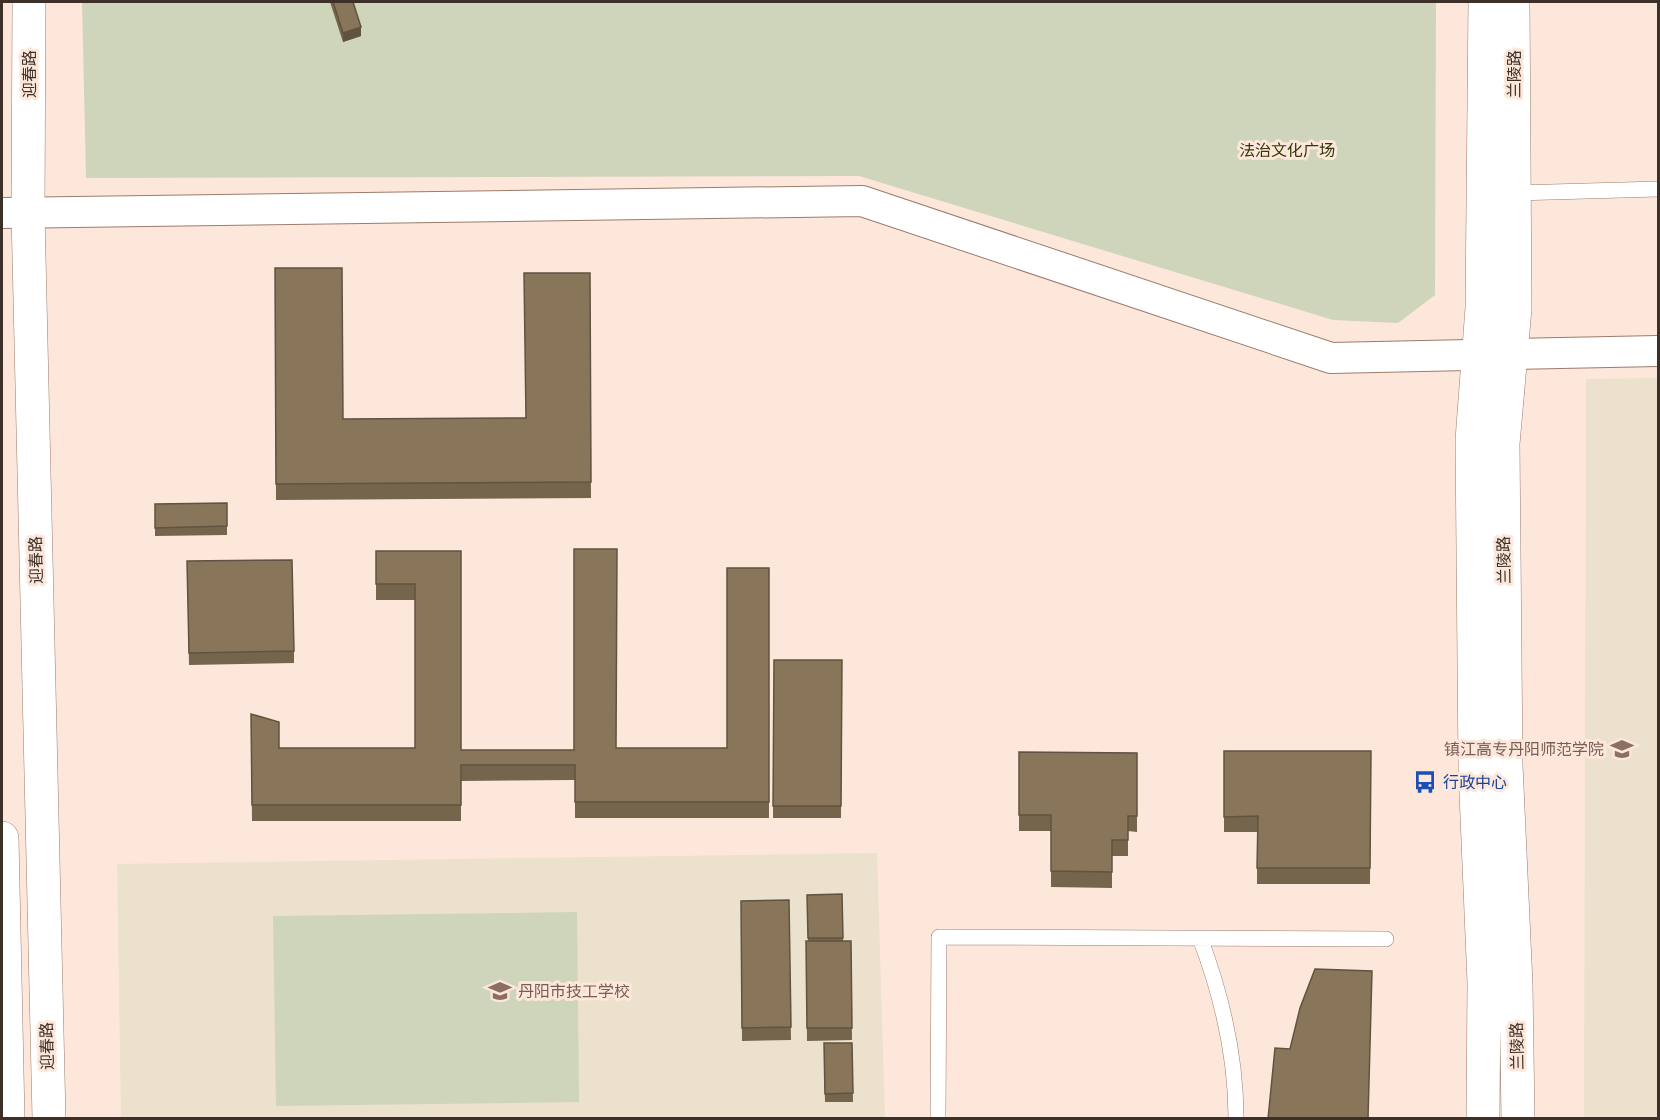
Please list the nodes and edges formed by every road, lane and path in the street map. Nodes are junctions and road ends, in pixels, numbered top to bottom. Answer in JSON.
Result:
{"nodes":[{"id":1,"x":29,"y":2,"type":"edge"},
{"id":2,"x":1485,"y":2,"type":"edge"},
{"id":3,"x":1513,"y":2,"type":"edge"},
{"id":4,"x":1659,"y":189,"type":"edge"},
{"id":5,"x":1514,"y":192,"type":"junction"},
{"id":6,"x":15,"y":213,"type":"edge"},
{"id":7,"x":1659,"y":351,"type":"edge"},
{"id":8,"x":1511,"y":354,"type":"junction"},
{"id":9,"x":1478,"y":355,"type":"junction"},
{"id":10,"x":2,"y":838,"type":"edge"},
{"id":11,"x":1200,"y":938,"type":"junction"},
{"id":12,"x":1386,"y":939,"type":"dead end"},
{"id":13,"x":8,"y":1119,"type":"edge"},
{"id":14,"x":49,"y":1119,"type":"edge"},
{"id":15,"x":938,"y":1119,"type":"edge"},
{"id":16,"x":1236,"y":1119,"type":"edge"},
{"id":17,"x":1484,"y":1119,"type":"edge"},
{"id":18,"x":1518,"y":1119,"type":"edge"}],
"edges":[{"from":1,"to":6,"type":"street","name":"迎春路"},
{"from":2,"to":9,"type":"street","name":"兰陵路"},
{"from":3,"to":5,"type":"street","name":"兰陵路"},
{"from":4,"to":5,"type":"lane"},
{"from":5,"to":8,"type":"street","name":"兰陵路"},
{"from":6,"to":9,"type":"street"},
{"from":6,"to":14,"type":"street","name":"迎春路"},
{"from":7,"to":8,"type":"street"},
{"from":8,"to":9,"type":"street"},
{"from":8,"to":18,"type":"street","name":"兰陵路"},
{"from":9,"to":17,"type":"street","name":"兰陵路"},
{"from":10,"to":13,"type":"street"},
{"from":11,"to":12,"type":"lane"},
{"from":11,"to":15,"type":"lane"},
{"from":11,"to":16,"type":"lane"}]}
